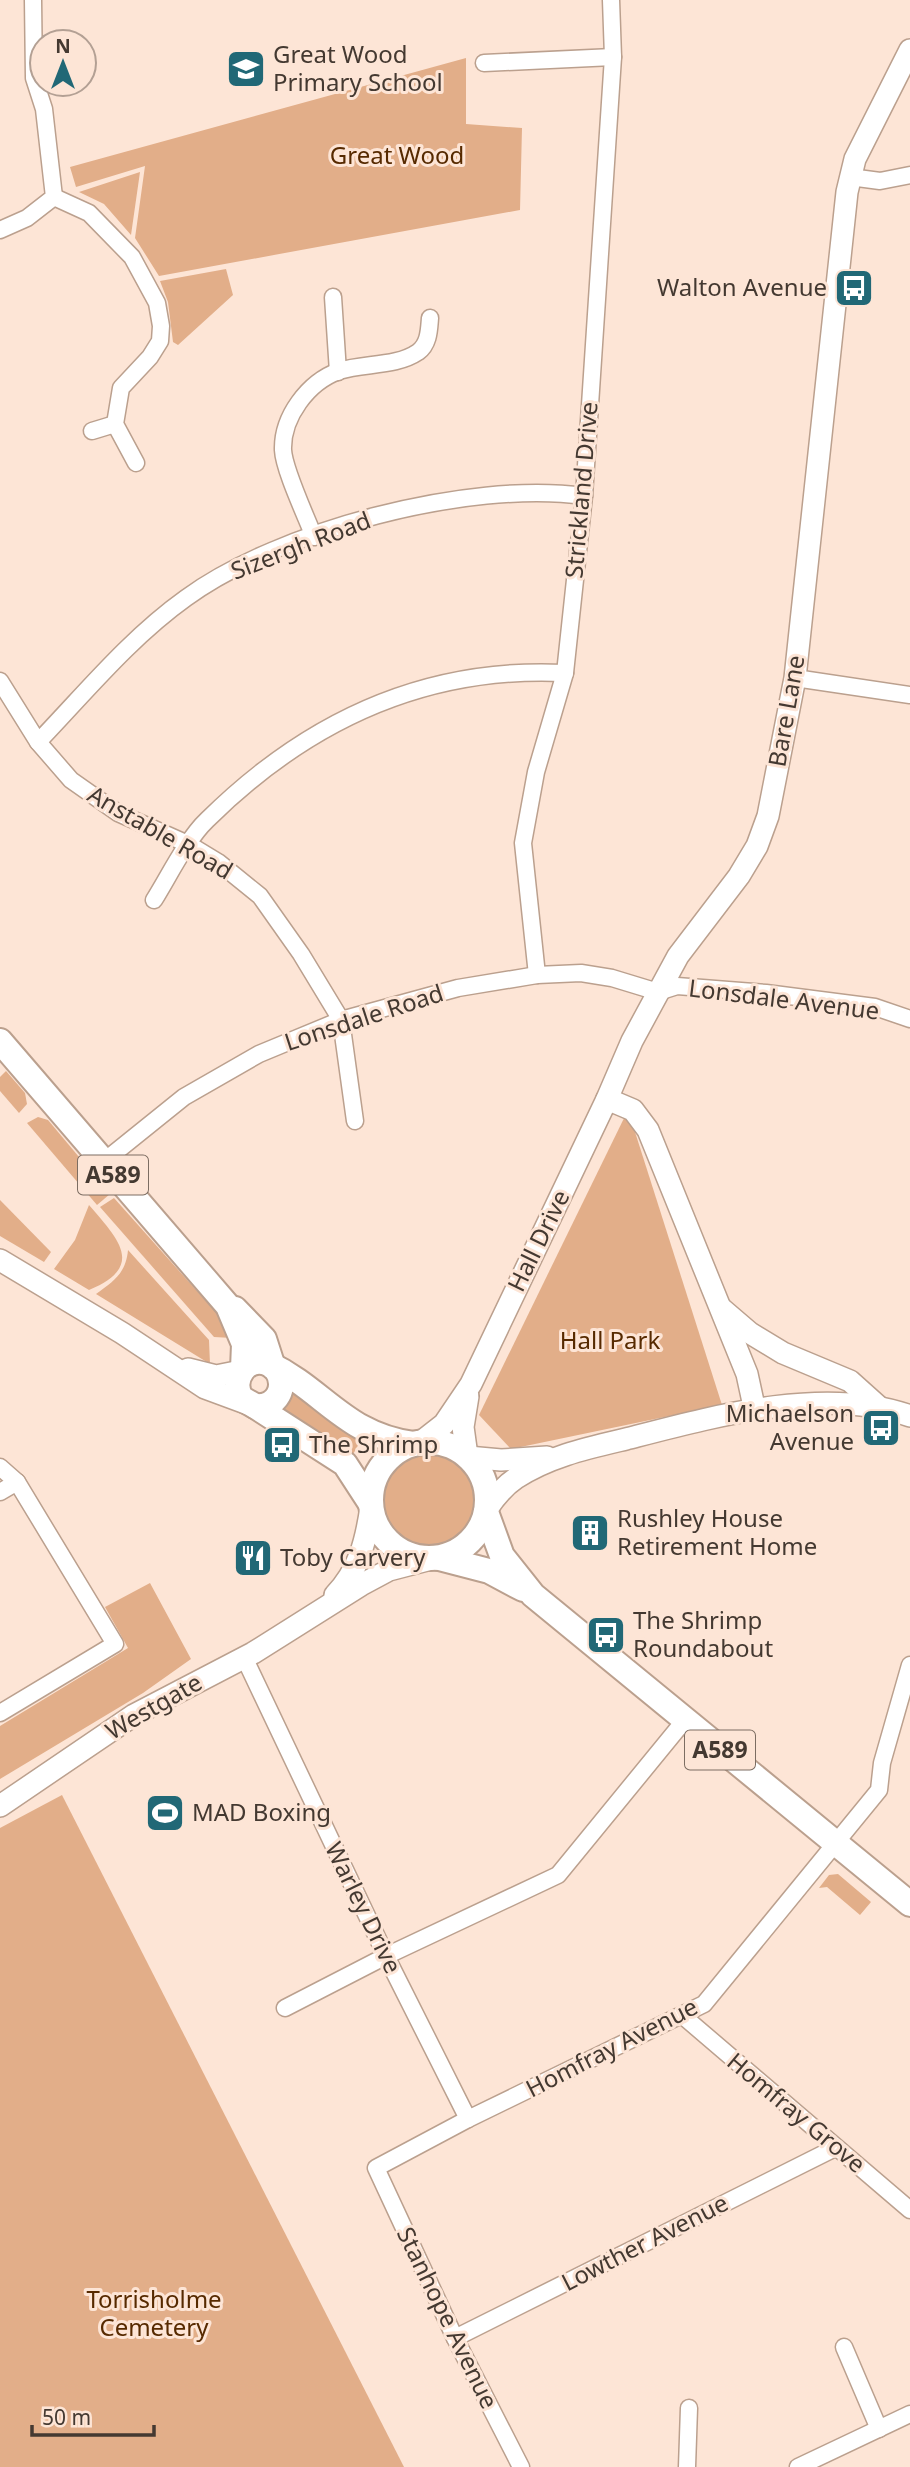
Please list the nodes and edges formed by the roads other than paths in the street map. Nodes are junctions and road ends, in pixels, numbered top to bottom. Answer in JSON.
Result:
{"nodes":[{"id":1,"x":33,"y":0,"type":"edge"},
{"id":2,"x":611,"y":0,"type":"edge"},
{"id":3,"x":910,"y":50,"type":"edge"},
{"id":4,"x":613,"y":57,"type":"junction"},
{"id":5,"x":484,"y":63,"type":"dead end"},
{"id":6,"x":910,"y":175,"type":"edge"},
{"id":7,"x":850,"y":177,"type":"junction"},
{"id":8,"x":54,"y":197,"type":"junction"},
{"id":9,"x":0,"y":230,"type":"edge"},
{"id":10,"x":333,"y":297,"type":"dead end"},
{"id":11,"x":430,"y":318,"type":"dead end"},
{"id":12,"x":338,"y":372,"type":"junction"},
{"id":13,"x":115,"y":424,"type":"junction"},
{"id":14,"x":92,"y":430,"type":"dead end"},
{"id":15,"x":136,"y":463,"type":"dead end"},
{"id":16,"x":584,"y":496,"type":"junction"},
{"id":17,"x":314,"y":537,"type":"junction"},
{"id":18,"x":565,"y":673,"type":"junction"},
{"id":19,"x":794,"y":678,"type":"junction"},
{"id":20,"x":0,"y":681,"type":"edge"},
{"id":21,"x":910,"y":695,"type":"edge"},
{"id":22,"x":38,"y":743,"type":"junction"},
{"id":23,"x":190,"y":845,"type":"junction"},
{"id":24,"x":154,"y":900,"type":"dead end"},
{"id":25,"x":537,"y":975,"type":"junction"},
{"id":26,"x":658,"y":992,"type":"junction"},
{"id":27,"x":910,"y":1019,"type":"edge"},
{"id":28,"x":341,"y":1020,"type":"junction"},
{"id":29,"x":0,"y":1041,"type":"edge"},
{"id":30,"x":607,"y":1099,"type":"junction"},
{"id":31,"x":355,"y":1121,"type":"dead end"},
{"id":32,"x":102,"y":1163,"type":"junction"},
{"id":33,"x":0,"y":1260,"type":"edge"},
{"id":34,"x":228,"y":1306,"type":"junction"},
{"id":35,"x":720,"y":1308,"type":"junction"},
{"id":36,"x":173,"y":1364,"type":"junction"},
{"id":37,"x":274,"y":1368,"type":"junction"},
{"id":38,"x":242,"y":1370,"type":"junction"},
{"id":39,"x":471,"y":1384,"type":"junction"},
{"id":40,"x":253,"y":1405,"type":"junction"},
{"id":41,"x":879,"y":1407,"type":"junction"},
{"id":42,"x":755,"y":1410,"type":"junction"},
{"id":43,"x":910,"y":1416,"type":"edge"},
{"id":44,"x":417,"y":1443,"type":"junction"},
{"id":45,"x":570,"y":1453,"type":"junction"},
{"id":46,"x":468,"y":1456,"type":"junction"},
{"id":47,"x":0,"y":1467,"type":"edge"},
{"id":48,"x":17,"y":1482,"type":"junction"},
{"id":49,"x":0,"y":1492,"type":"edge"},
{"id":50,"x":371,"y":1505,"type":"junction"},
{"id":51,"x":487,"y":1511,"type":"junction"},
{"id":52,"x":437,"y":1558,"type":"junction"},
{"id":53,"x":533,"y":1595,"type":"junction"},
{"id":54,"x":314,"y":1617,"type":"junction"},
{"id":55,"x":244,"y":1657,"type":"junction"},
{"id":56,"x":910,"y":1665,"type":"edge"},
{"id":57,"x":0,"y":1713,"type":"edge"},
{"id":58,"x":684,"y":1721,"type":"junction"},
{"id":59,"x":0,"y":1806,"type":"edge"},
{"id":60,"x":835,"y":1844,"type":"junction"},
{"id":61,"x":910,"y":1904,"type":"edge"},
{"id":62,"x":386,"y":1955,"type":"junction"},
{"id":63,"x":285,"y":2008,"type":"dead end"},
{"id":64,"x":683,"y":2016,"type":"junction"},
{"id":65,"x":468,"y":2119,"type":"junction"},
{"id":66,"x":835,"y":2148,"type":"junction"},
{"id":67,"x":376,"y":2168,"type":"joint"},
{"id":68,"x":910,"y":2210,"type":"edge"},
{"id":69,"x":455,"y":2338,"type":"junction"},
{"id":70,"x":844,"y":2347,"type":"dead end"},
{"id":71,"x":689,"y":2408,"type":"dead end"},
{"id":72,"x":910,"y":2414,"type":"edge"},
{"id":73,"x":879,"y":2429,"type":"junction"},
{"id":74,"x":521,"y":2467,"type":"edge"},
{"id":75,"x":687,"y":2467,"type":"edge"},
{"id":76,"x":798,"y":2467,"type":"edge"}],
"edges":[{"from":1,"to":8,"type":"street"},
{"from":2,"to":4,"type":"street","name":"Strickland Drive"},
{"from":3,"to":7,"type":"main road","name":"Bare Lane"},
{"from":4,"to":5,"type":"street"},
{"from":4,"to":16,"type":"street","name":"Strickland Drive"},
{"from":6,"to":7,"type":"street"},
{"from":7,"to":19,"type":"main road","name":"Bare Lane"},
{"from":8,"to":9,"type":"street"},
{"from":8,"to":13,"type":"street"},
{"from":10,"to":12,"type":"street"},
{"from":11,"to":12,"type":"street"},
{"from":12,"to":17,"type":"street"},
{"from":13,"to":14,"type":"street"},
{"from":13,"to":15,"type":"street"},
{"from":16,"to":17,"type":"street","name":"Sizergh Road"},
{"from":16,"to":18,"type":"street","name":"Strickland Drive"},
{"from":17,"to":22,"type":"street","name":"Sizergh Road"},
{"from":18,"to":23,"type":"street"},
{"from":18,"to":25,"type":"street","name":"Strickland Drive"},
{"from":19,"to":21,"type":"street"},
{"from":19,"to":26,"type":"main road","name":"Bare Lane"},
{"from":20,"to":22,"type":"street","name":"Anstable Road"},
{"from":22,"to":23,"type":"street","name":"Anstable Road"},
{"from":23,"to":24,"type":"street"},
{"from":23,"to":28,"type":"street","name":"Anstable Road"},
{"from":25,"to":26,"type":"street","name":"Lonsdale Road"},
{"from":25,"to":28,"type":"street","name":"Lonsdale Road"},
{"from":26,"to":27,"type":"street","name":"Lonsdale Avenue"},
{"from":26,"to":30,"type":"main road","name":"Bare Lane"},
{"from":28,"to":31,"type":"street"},
{"from":28,"to":32,"type":"street","name":"Lonsdale Road"},
{"from":29,"to":32,"type":"main road","number":"A589"},
{"from":30,"to":35,"type":"main road"},
{"from":30,"to":39,"type":"main road","name":"Hall Drive"},
{"from":32,"to":34,"type":"main road","number":"A589"},
{"from":33,"to":36,"type":"main road"},
{"from":34,"to":37,"type":"main road","number":"A589"},
{"from":34,"to":38,"type":"main road","number":"A589"},
{"from":35,"to":41,"type":"main road"},
{"from":35,"to":42,"type":"main road"},
{"from":36,"to":38,"type":"main road"},
{"from":36,"to":40,"type":"main road"},
{"from":37,"to":38,"type":"main road"},
{"from":37,"to":40,"type":"main road","number":"A589"},
{"from":37,"to":44,"type":"main road"},
{"from":38,"to":40,"type":"main road","number":"A589"},
{"from":39,"to":44,"type":"main road","name":"Hall Drive"},
{"from":39,"to":46,"type":"main road","name":"Hall Drive"},
{"from":40,"to":50,"type":"main road","number":"A589"},
{"from":41,"to":42,"type":"main road"},
{"from":41,"to":43,"type":"main road"},
{"from":42,"to":45,"type":"main road"},
{"from":44,"to":46,"type":"main road"},
{"from":44,"to":50,"type":"main road"},
{"from":45,"to":46,"type":"main road"},
{"from":45,"to":51,"type":"main road"},
{"from":46,"to":51,"type":"main road","number":"A589"},
{"from":47,"to":48,"type":"street"},
{"from":48,"to":49,"type":"street"},
{"from":48,"to":57,"type":"street"},
{"from":50,"to":52,"type":"main road","number":"A589"},
{"from":50,"to":54,"type":"main road","name":"Westgate"},
{"from":51,"to":52,"type":"main road"},
{"from":51,"to":53,"type":"main road","number":"A589"},
{"from":52,"to":53,"type":"main road","number":"A589"},
{"from":52,"to":54,"type":"main road","name":"Westgate"},
{"from":53,"to":58,"type":"main road","number":"A589"},
{"from":54,"to":55,"type":"main road","name":"Westgate"},
{"from":55,"to":59,"type":"main road","name":"Westgate"},
{"from":55,"to":62,"type":"street","name":"Warley Drive"},
{"from":56,"to":60,"type":"street","name":"Homfray Avenue"},
{"from":58,"to":60,"type":"main road","number":"A589"},
{"from":58,"to":62,"type":"street"},
{"from":60,"to":61,"type":"main road","number":"A589"},
{"from":60,"to":64,"type":"street","name":"Homfray Avenue"},
{"from":62,"to":63,"type":"street"},
{"from":62,"to":65,"type":"street","name":"Warley Drive"},
{"from":64,"to":65,"type":"street","name":"Homfray Avenue"},
{"from":64,"to":66,"type":"street","name":"Homfray Grove"},
{"from":65,"to":67,"type":"street","name":"Homfray Avenue"},
{"from":66,"to":68,"type":"street","name":"Homfray Grove"},
{"from":66,"to":69,"type":"street","name":"Lowther Avenue"},
{"from":67,"to":69,"type":"street","name":"Stanhope Avenue"},
{"from":69,"to":74,"type":"street","name":"Stanhope Avenue"},
{"from":70,"to":73,"type":"street"},
{"from":71,"to":75,"type":"street"},
{"from":72,"to":73,"type":"street"},
{"from":73,"to":76,"type":"street"}]}
